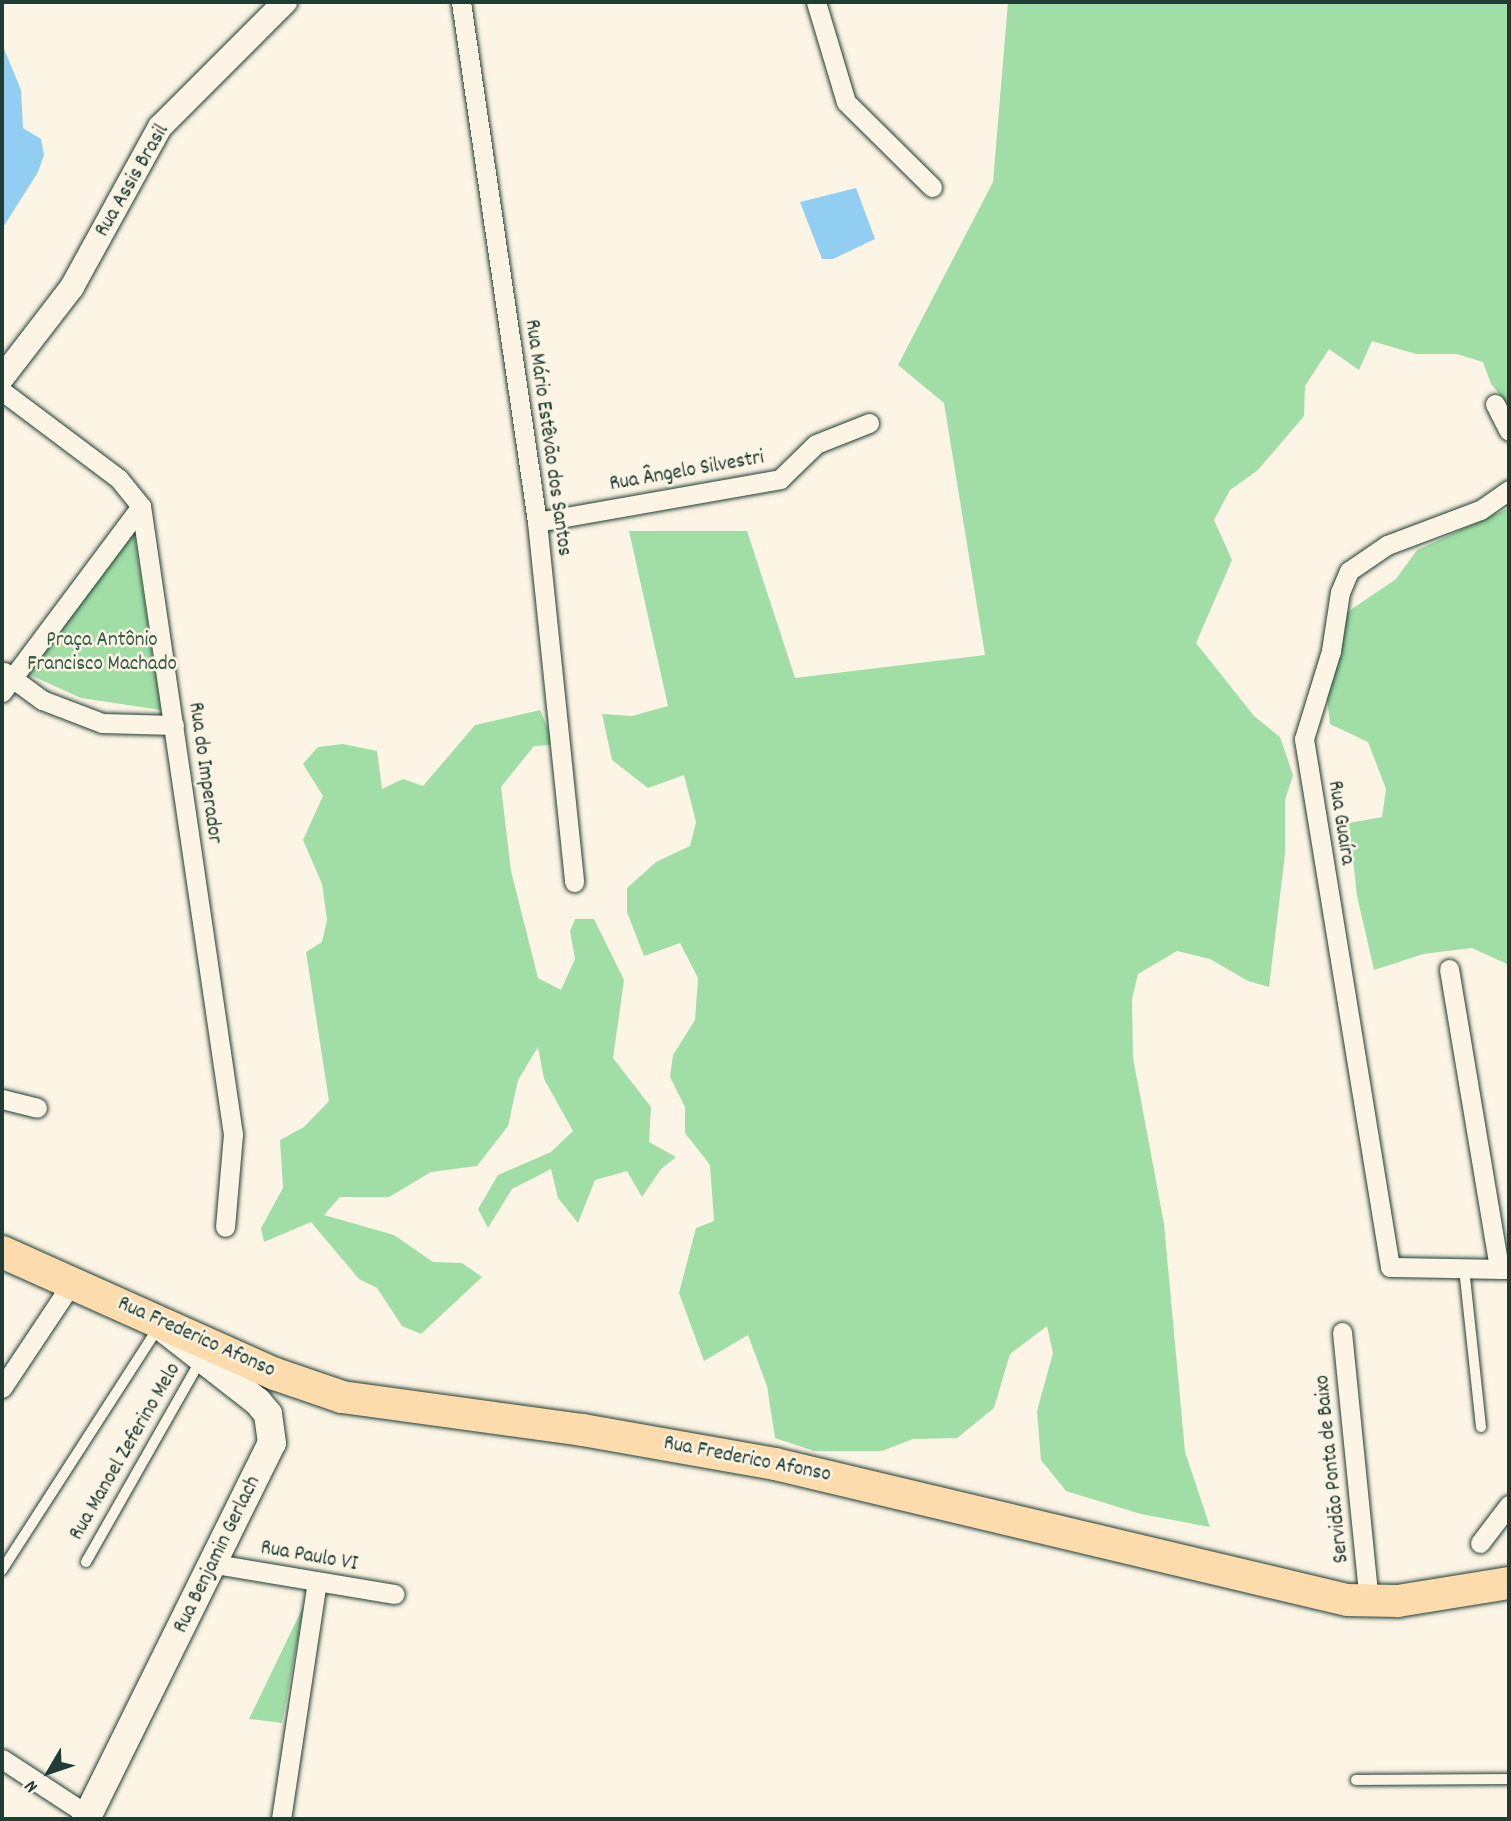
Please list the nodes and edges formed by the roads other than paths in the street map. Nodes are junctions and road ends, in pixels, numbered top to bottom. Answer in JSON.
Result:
{"nodes":[{"id":1,"x":285,"y":2,"type":"edge"},
{"id":2,"x":461,"y":2,"type":"edge"},
{"id":3,"x":816,"y":2,"type":"edge"},
{"id":4,"x":932,"y":187,"type":"dead end"},
{"id":5,"x":2,"y":378,"type":"edge"},
{"id":6,"x":2,"y":391,"type":"edge"},
{"id":7,"x":1495,"y":404,"type":"dead end"},
{"id":8,"x":869,"y":423,"type":"dead end"},
{"id":9,"x":1509,"y":431,"type":"edge"},
{"id":10,"x":1509,"y":490,"type":"edge"},
{"id":11,"x":141,"y":506,"type":"junction"},
{"id":12,"x":537,"y":522,"type":"junction"},
{"id":13,"x":5,"y":680,"type":"edge"},
{"id":14,"x":174,"y":725,"type":"junction"},
{"id":15,"x":574,"y":882,"type":"dead end"},
{"id":16,"x":1449,"y":969,"type":"dead end"},
{"id":17,"x":2,"y":1099,"type":"edge"},
{"id":18,"x":37,"y":1108,"type":"dead end"},
{"id":19,"x":225,"y":1227,"type":"dead end"},
{"id":20,"x":2,"y":1252,"type":"edge"},
{"id":21,"x":1464,"y":1268,"type":"junction"},
{"id":22,"x":1504,"y":1269,"type":"edge"},
{"id":23,"x":71,"y":1284,"type":"junction"},
{"id":24,"x":161,"y":1322,"type":"junction"},
{"id":25,"x":1342,"y":1332,"type":"dead end"},
{"id":26,"x":200,"y":1361,"type":"junction"},
{"id":27,"x":2,"y":1388,"type":"edge"},
{"id":28,"x":1481,"y":1427,"type":"dead end"},
{"id":29,"x":1509,"y":1505,"type":"edge"},
{"id":30,"x":1480,"y":1543,"type":"dead end"},
{"id":31,"x":86,"y":1562,"type":"dead end"},
{"id":32,"x":215,"y":1564,"type":"junction"},
{"id":33,"x":2,"y":1570,"type":"edge"},
{"id":34,"x":317,"y":1581,"type":"junction"},
{"id":35,"x":1509,"y":1583,"type":"edge"},
{"id":36,"x":394,"y":1594,"type":"dead end"},
{"id":37,"x":1369,"y":1602,"type":"junction"},
{"id":38,"x":2,"y":1759,"type":"edge"},
{"id":39,"x":1509,"y":1779,"type":"edge"},
{"id":40,"x":1356,"y":1780,"type":"dead end"},
{"id":41,"x":87,"y":1817,"type":"edge"},
{"id":42,"x":281,"y":1819,"type":"edge"}],
"edges":[{"from":1,"to":5,"type":"street","name":"Rua Assis Brasil"},
{"from":2,"to":12,"type":"street","name":"Rua Mário Estêvão dos Santos"},
{"from":3,"to":4,"type":"street"},
{"from":6,"to":11,"type":"street"},
{"from":7,"to":9,"type":"street"},
{"from":8,"to":12,"type":"street","name":"Rua Ângelo Silvestri"},
{"from":10,"to":21,"type":"street","name":"Rua Guaíra"},
{"from":11,"to":13,"type":"street"},
{"from":11,"to":14,"type":"street","name":"Rua do Imperador"},
{"from":12,"to":15,"type":"street","name":"Rua Mário Estêvão dos Santos"},
{"from":13,"to":14,"type":"street"},
{"from":14,"to":19,"type":"street","name":"Rua do Imperador"},
{"from":16,"to":22,"type":"street"},
{"from":17,"to":18,"type":"street"},
{"from":20,"to":23,"type":"main road","name":"Rua Frederico Afonso"},
{"from":21,"to":22,"type":"street"},
{"from":21,"to":28,"type":"lane"},
{"from":23,"to":24,"type":"main road","name":"Rua Frederico Afonso"},
{"from":23,"to":27,"type":"street"},
{"from":24,"to":26,"type":"main road","name":"Rua Benjamin Gerlach"},
{"from":24,"to":33,"type":"lane"},
{"from":24,"to":37,"type":"main road","name":"Rua Frederico Afonso"},
{"from":25,"to":37,"type":"street","name":"Servidão Ponta de Baixo"},
{"from":26,"to":31,"type":"lane","name":"Rua Manoel Zeferino Melo"},
{"from":26,"to":32,"type":"main road","name":"Rua Benjamin Gerlach"},
{"from":29,"to":30,"type":"street"},
{"from":32,"to":34,"type":"street","name":"Rua Paulo VI"},
{"from":32,"to":41,"type":"main road","name":"Rua Benjamin Gerlach"},
{"from":34,"to":36,"type":"street","name":"Rua Paulo VI"},
{"from":34,"to":42,"type":"street"},
{"from":35,"to":37,"type":"main road","name":"Rua Frederico Afonso"},
{"from":38,"to":41,"type":"street"},
{"from":39,"to":40,"type":"lane"}]}
